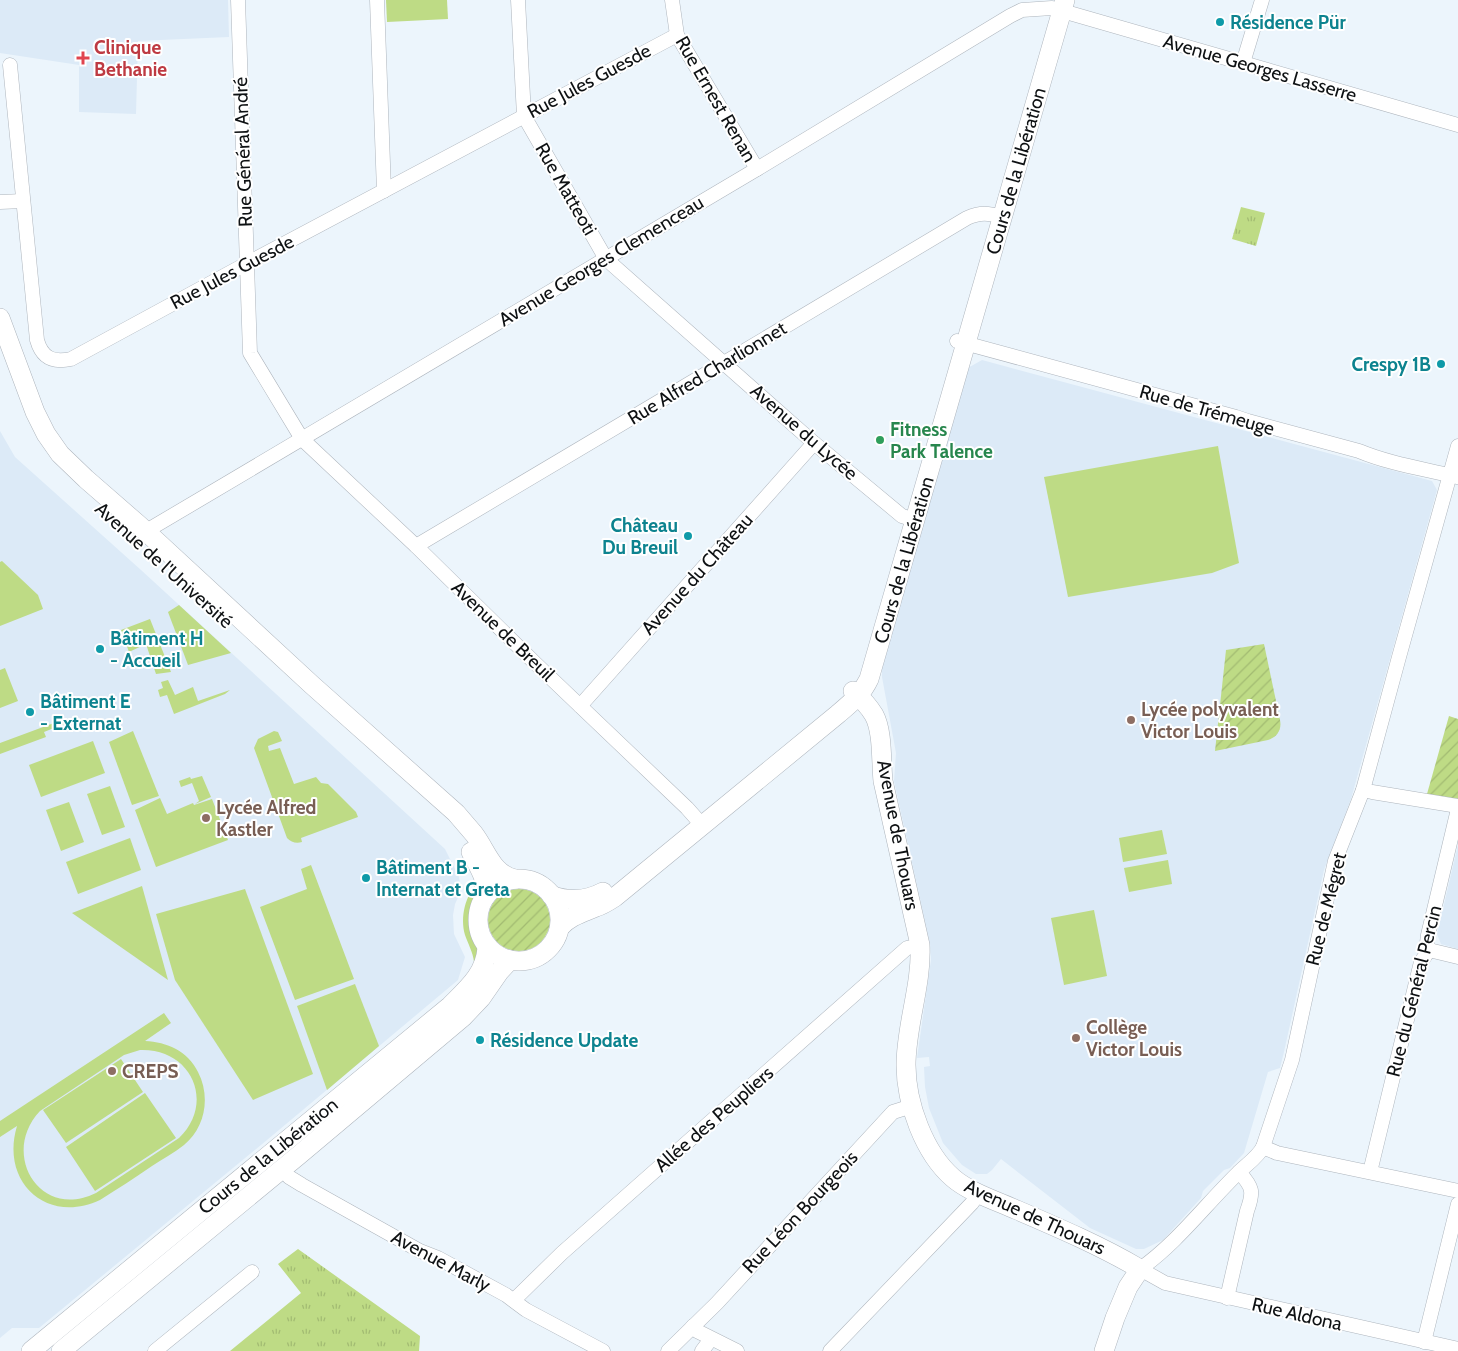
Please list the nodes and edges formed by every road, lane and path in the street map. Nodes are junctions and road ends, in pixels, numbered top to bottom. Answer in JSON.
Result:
{"nodes":[{"id":1,"x":238,"y":0,"type":"edge"},
{"id":2,"x":377,"y":0,"type":"edge"},
{"id":3,"x":518,"y":0,"type":"edge"},
{"id":4,"x":672,"y":0,"type":"edge"},
{"id":5,"x":1262,"y":0,"type":"edge"},
{"id":6,"x":1058,"y":5,"type":"edge"},
{"id":7,"x":677,"y":35,"type":"junction"},
{"id":8,"x":1243,"y":63,"type":"junction"},
{"id":9,"x":10,"y":65,"type":"dead end"},
{"id":10,"x":524,"y":116,"type":"junction"},
{"id":11,"x":1458,"y":125,"type":"edge"},
{"id":12,"x":757,"y":169,"type":"junction"},
{"id":13,"x":384,"y":191,"type":"junction"},
{"id":14,"x":23,"y":200,"type":"junction"},
{"id":15,"x":0,"y":202,"type":"edge"},
{"id":16,"x":998,"y":216,"type":"junction"},
{"id":17,"x":606,"y":259,"type":"junction"},
{"id":18,"x":246,"y":264,"type":"junction"},
{"id":19,"x":0,"y":318,"type":"edge"},
{"id":20,"x":961,"y":342,"type":"junction"},
{"id":21,"x":0,"y":349,"type":"edge"},
{"id":22,"x":724,"y":363,"type":"junction"},
{"id":23,"x":14,"y":372,"type":"junction"},
{"id":24,"x":36,"y":427,"type":"junction"},
{"id":25,"x":302,"y":439,"type":"junction"},
{"id":26,"x":814,"y":443,"type":"junction"},
{"id":27,"x":1458,"y":446,"type":"edge"},
{"id":28,"x":1454,"y":476,"type":"edge"},
{"id":29,"x":911,"y":519,"type":"junction"},
{"id":30,"x":147,"y":533,"type":"junction"},
{"id":31,"x":416,"y":546,"type":"junction"},
{"id":32,"x":309,"y":689,"type":"junction"},
{"id":33,"x":856,"y":694,"type":"junction"},
{"id":34,"x":580,"y":706,"type":"junction"},
{"id":35,"x":1363,"y":790,"type":"junction"},
{"id":36,"x":1458,"y":807,"type":"edge"},
{"id":37,"x":699,"y":821,"type":"junction"},
{"id":38,"x":515,"y":879,"type":"junction"},
{"id":39,"x":551,"y":895,"type":"junction"},
{"id":40,"x":485,"y":897,"type":"junction"},
{"id":41,"x":560,"y":927,"type":"junction"},
{"id":42,"x":920,"y":945,"type":"junction"},
{"id":43,"x":488,"y":948,"type":"junction"},
{"id":44,"x":1429,"y":950,"type":"junction"},
{"id":45,"x":1458,"y":957,"type":"edge"},
{"id":46,"x":510,"y":960,"type":"junction"},
{"id":47,"x":358,"y":1082,"type":"junction"},
{"id":48,"x":912,"y":1106,"type":"junction"},
{"id":49,"x":1263,"y":1147,"type":"junction"},
{"id":50,"x":282,"y":1169,"type":"junction"},
{"id":51,"x":1240,"y":1172,"type":"junction"},
{"id":52,"x":1370,"y":1172,"type":"junction"},
{"id":53,"x":1458,"y":1191,"type":"edge"},
{"id":54,"x":979,"y":1193,"type":"junction"},
{"id":55,"x":1458,"y":1204,"type":"edge"},
{"id":56,"x":182,"y":1227,"type":"junction"},
{"id":57,"x":1140,"y":1270,"type":"junction"},
{"id":58,"x":252,"y":1272,"type":"dead end"},
{"id":59,"x":1227,"y":1298,"type":"junction"},
{"id":60,"x":514,"y":1300,"type":"junction"},
{"id":61,"x":693,"y":1326,"type":"junction"},
{"id":62,"x":711,"y":1338,"type":"junction"},
{"id":63,"x":1424,"y":1342,"type":"junction"},
{"id":64,"x":1458,"y":1349,"type":"edge"},
{"id":65,"x":31,"y":1351,"type":"edge"},
{"id":66,"x":48,"y":1351,"type":"edge"},
{"id":67,"x":61,"y":1351,"type":"edge"},
{"id":68,"x":155,"y":1351,"type":"edge"},
{"id":69,"x":603,"y":1351,"type":"edge"},
{"id":70,"x":668,"y":1351,"type":"edge"},
{"id":71,"x":702,"y":1351,"type":"edge"},
{"id":72,"x":737,"y":1351,"type":"edge"},
{"id":73,"x":830,"y":1351,"type":"edge"},
{"id":74,"x":1104,"y":1351,"type":"edge"}],
"edges":[{"from":1,"to":18,"type":"street","name":"Rue Général André"},
{"from":2,"to":13,"type":"street"},
{"from":3,"to":10,"type":"street","name":"Rue Matteoti"},
{"from":4,"to":7,"type":"street","name":"Rue Ernest Renan"},
{"from":5,"to":8,"type":"street"},
{"from":6,"to":8,"type":"street","name":"Avenue Georges Lasserre"},
{"from":6,"to":12,"type":"street","name":"Avenue Georges Clemenceau"},
{"from":6,"to":16,"type":"main road","name":"Cours de la Libération"},
{"from":7,"to":10,"type":"street","name":"Rue Jules Guesde"},
{"from":7,"to":12,"type":"street","name":"Rue Ernest Renan"},
{"from":8,"to":11,"type":"street","name":"Avenue Georges Lasserre"},
{"from":9,"to":14,"type":"street","name":"Rue Jules Guesde"},
{"from":10,"to":13,"type":"street","name":"Rue Jules Guesde"},
{"from":10,"to":17,"type":"street","name":"Rue Matteoti"},
{"from":12,"to":17,"type":"street","name":"Avenue Georges Clemenceau"},
{"from":13,"to":18,"type":"street","name":"Rue Jules Guesde"},
{"from":14,"to":15,"type":"street"},
{"from":14,"to":18,"type":"street","name":"Rue Jules Guesde"},
{"from":16,"to":20,"type":"main road","name":"Cours de la Libération"},
{"from":16,"to":22,"type":"street","name":"Rue Alfred Charlionnet"},
{"from":17,"to":22,"type":"street","name":"Avenue du Lycée"},
{"from":17,"to":25,"type":"street","name":"Avenue Georges Clemenceau"},
{"from":18,"to":25,"type":"street","name":"Rue Général André"},
{"from":19,"to":23,"type":"main road","name":"Avenue de l'Université"},
{"from":20,"to":28,"type":"street","name":"Rue de Trémeuge"},
{"from":20,"to":29,"type":"main road","name":"Cours de la Libération"},
{"from":21,"to":23,"type":"main road","name":"Avenue de l'Université"},
{"from":22,"to":26,"type":"street","name":"Avenue du Lycée"},
{"from":22,"to":31,"type":"street","name":"Rue Alfred Charlionnet"},
{"from":23,"to":24,"type":"main road","name":"Avenue de l'Université"},
{"from":24,"to":30,"type":"main road","name":"Avenue de l'Université"},
{"from":24,"to":32,"type":"main road","name":"Avenue de l'Université"},
{"from":25,"to":30,"type":"street","name":"Avenue Georges Clemenceau"},
{"from":25,"to":31,"type":"street","name":"Avenue de Breuil"},
{"from":26,"to":29,"type":"street","name":"Avenue du Lycée"},
{"from":26,"to":34,"type":"street","name":"Avenue du Château"},
{"from":27,"to":28,"type":"street","name":"Rue de Mégret"},
{"from":28,"to":35,"type":"street","name":"Rue de Mégret"},
{"from":29,"to":33,"type":"main road","name":"Cours de la Libération"},
{"from":30,"to":32,"type":"main road","name":"Avenue de l'Université"},
{"from":31,"to":34,"type":"street","name":"Avenue de Breuil"},
{"from":32,"to":38,"type":"main road","name":"Avenue de l'Université"},
{"from":32,"to":40,"type":"main road","name":"Avenue de l'Université"},
{"from":33,"to":37,"type":"main road","name":"Cours de la Libération"},
{"from":33,"to":42,"type":"main road","name":"Avenue de Thouars"},
{"from":34,"to":37,"type":"street","name":"Avenue de Breuil"},
{"from":35,"to":36,"type":"street"},
{"from":35,"to":49,"type":"street","name":"Rue de Mégret"},
{"from":36,"to":44,"type":"street","name":"Rue du Général Percin"},
{"from":37,"to":39,"type":"main road","name":"Cours de la Libération"},
{"from":37,"to":41,"type":"main road","name":"Cours de la Libération"},
{"from":38,"to":39,"type":"main road"},
{"from":38,"to":40,"type":"main road"},
{"from":39,"to":41,"type":"main road"},
{"from":40,"to":43,"type":"main road"},
{"from":41,"to":46,"type":"main road"},
{"from":42,"to":48,"type":"main road","name":"Avenue de Thouars"},
{"from":42,"to":60,"type":"street","name":"Allée des Peupliers"},
{"from":43,"to":46,"type":"main road"},
{"from":43,"to":47,"type":"main road","name":"Cours de la Libération"},
{"from":44,"to":45,"type":"street"},
{"from":44,"to":52,"type":"street","name":"Rue du Général Percin"},
{"from":46,"to":50,"type":"main road","name":"Cours de la Libération"},
{"from":47,"to":50,"type":"main road"},
{"from":47,"to":56,"type":"main road","name":"Cours de la Libération"},
{"from":48,"to":54,"type":"main road","name":"Avenue de Thouars"},
{"from":48,"to":61,"type":"street","name":"Rue Léon Bourgeois"},
{"from":49,"to":51,"type":"street","name":"Rue de Mégret"},
{"from":49,"to":52,"type":"street"},
{"from":50,"to":60,"type":"street","name":"Avenue Marly"},
{"from":50,"to":67,"type":"main road","name":"Cours de la Libération"},
{"from":51,"to":57,"type":"street","name":"Rue de Mégret"},
{"from":51,"to":59,"type":"street"},
{"from":52,"to":53,"type":"street"},
{"from":54,"to":57,"type":"main road","name":"Avenue de Thouars"},
{"from":54,"to":73,"type":"street"},
{"from":55,"to":63,"type":"street"},
{"from":56,"to":65,"type":"main road","name":"Cours de la Libération"},
{"from":56,"to":66,"type":"main road"},
{"from":57,"to":59,"type":"street","name":"Rue Aldona"},
{"from":57,"to":74,"type":"main road"},
{"from":58,"to":68,"type":"street"},
{"from":59,"to":63,"type":"street","name":"Rue Aldona"},
{"from":60,"to":69,"type":"street","name":"Avenue Marly"},
{"from":61,"to":62,"type":"street"},
{"from":61,"to":70,"type":"street","name":"Rue Léon Bourgeois"},
{"from":62,"to":71,"type":"street"},
{"from":62,"to":72,"type":"street"},
{"from":63,"to":64,"type":"street","name":"Rue Aldona"}]}
